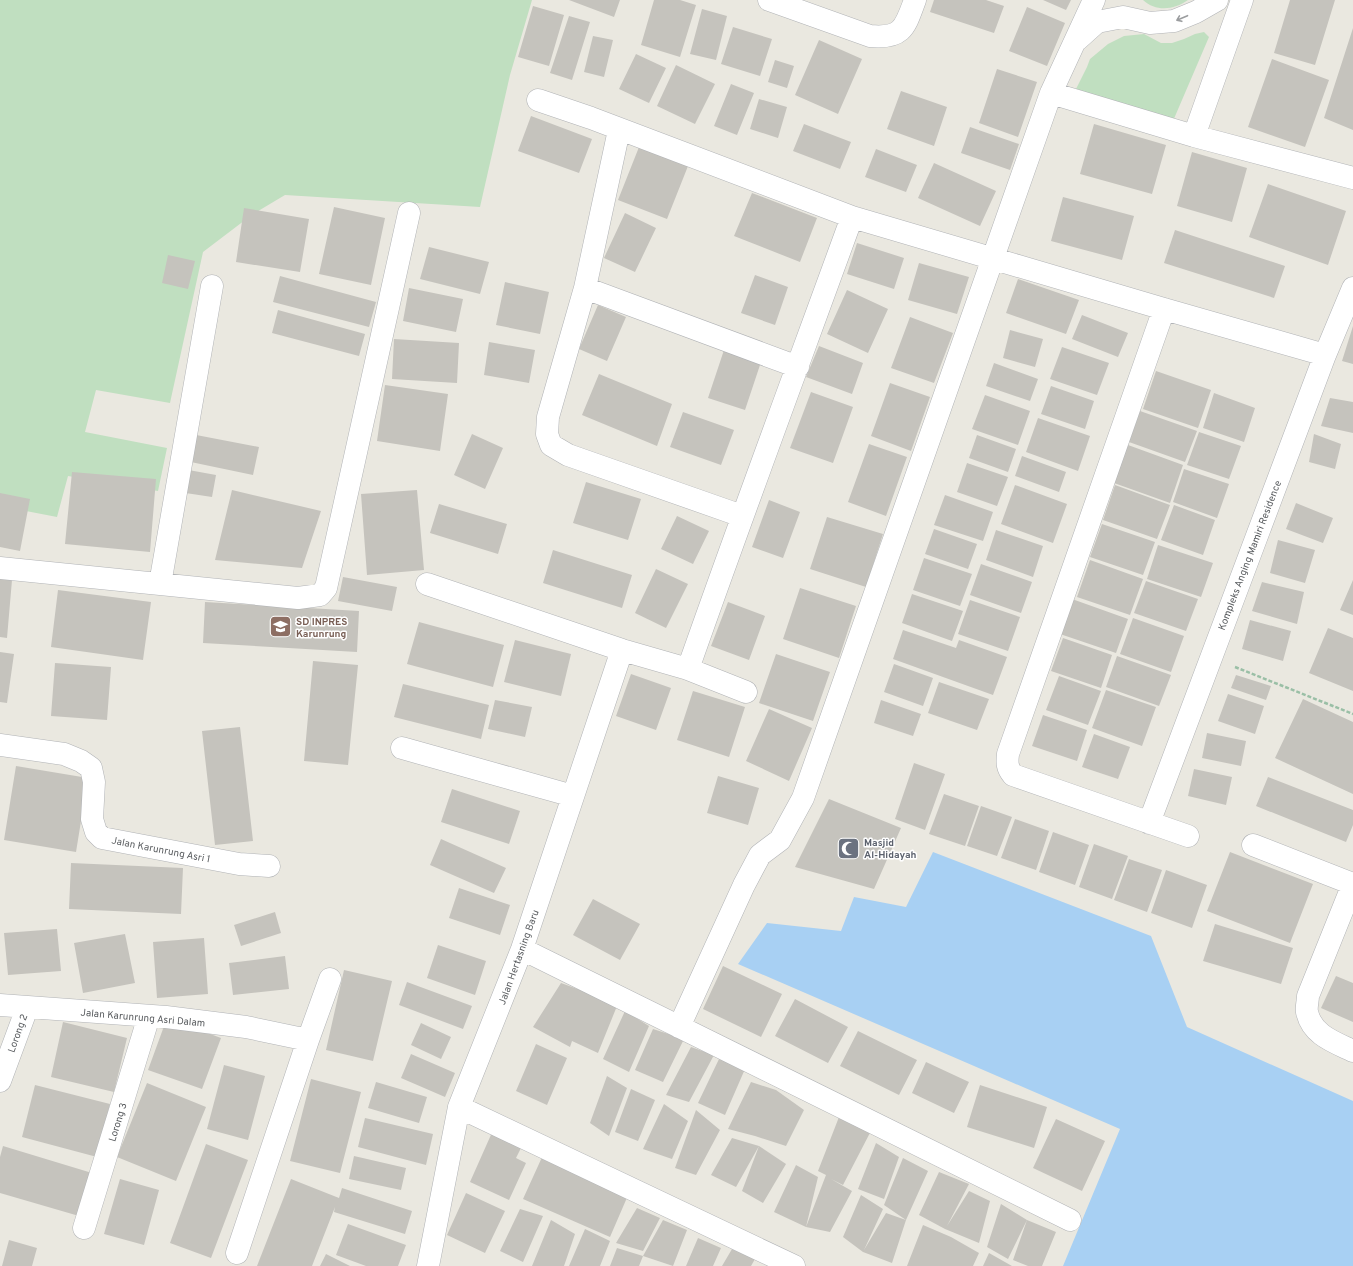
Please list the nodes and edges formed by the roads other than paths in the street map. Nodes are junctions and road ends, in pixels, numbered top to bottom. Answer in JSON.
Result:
{"nodes":[{"id":1,"x":769,"y":0,"type":"edge"},
{"id":2,"x":915,"y":0,"type":"edge"},
{"id":3,"x":1094,"y":0,"type":"edge"},
{"id":4,"x":1217,"y":0,"type":"edge"},
{"id":5,"x":1242,"y":0,"type":"edge"},
{"id":6,"x":1074,"y":42,"type":"junction"},
{"id":7,"x":1051,"y":93,"type":"junction"},
{"id":8,"x":538,"y":100,"type":"dead end"},
{"id":9,"x":620,"y":130,"type":"junction"},
{"id":10,"x":1194,"y":136,"type":"junction"},
{"id":11,"x":1353,"y":178,"type":"edge"},
{"id":12,"x":409,"y":213,"type":"dead end"},
{"id":13,"x":852,"y":217,"type":"junction"},
{"id":14,"x":992,"y":259,"type":"junction"},
{"id":15,"x":212,"y":286,"type":"dead end"},
{"id":16,"x":585,"y":288,"type":"junction"},
{"id":17,"x":1353,"y":288,"type":"edge"},
{"id":18,"x":1164,"y":310,"type":"junction"},
{"id":19,"x":1325,"y":355,"type":"junction"},
{"id":20,"x":798,"y":367,"type":"junction"},
{"id":21,"x":742,"y":516,"type":"junction"},
{"id":22,"x":0,"y":568,"type":"edge"},
{"id":23,"x":160,"y":584,"type":"junction"},
{"id":24,"x":427,"y":584,"type":"dead end"},
{"id":25,"x":622,"y":650,"type":"junction"},
{"id":26,"x":688,"y":669,"type":"junction"},
{"id":27,"x":746,"y":692,"type":"dead end"},
{"id":28,"x":0,"y":745,"type":"edge"},
{"id":29,"x":402,"y":748,"type":"dead end"},
{"id":30,"x":573,"y":796,"type":"junction"},
{"id":31,"x":1149,"y":823,"type":"junction"},
{"id":32,"x":1188,"y":836,"type":"dead end"},
{"id":33,"x":1253,"y":845,"type":"dead end"},
{"id":34,"x":269,"y":866,"type":"dead end"},
{"id":35,"x":1353,"y":884,"type":"edge"},
{"id":36,"x":522,"y":949,"type":"junction"},
{"id":37,"x":330,"y":979,"type":"dead end"},
{"id":38,"x":0,"y":1006,"type":"edge"},
{"id":39,"x":27,"y":1008,"type":"junction"},
{"id":40,"x":149,"y":1016,"type":"junction"},
{"id":41,"x":679,"y":1027,"type":"junction"},
{"id":42,"x":308,"y":1040,"type":"junction"},
{"id":43,"x":1353,"y":1051,"type":"edge"},
{"id":44,"x":0,"y":1081,"type":"edge"},
{"id":45,"x":459,"y":1107,"type":"junction"},
{"id":46,"x":1070,"y":1220,"type":"dead end"},
{"id":47,"x":84,"y":1228,"type":"dead end"},
{"id":48,"x":237,"y":1253,"type":"dead end"},
{"id":49,"x":428,"y":1266,"type":"edge"},
{"id":50,"x":794,"y":1266,"type":"edge"}],
"edges":[{"from":1,"to":2,"type":"street"},
{"from":3,"to":6,"type":"street"},
{"from":4,"to":6,"type":"street","one_way":true},
{"from":5,"to":10,"type":"street"},
{"from":6,"to":7,"type":"street"},
{"from":7,"to":10,"type":"street"},
{"from":7,"to":14,"type":"street"},
{"from":8,"to":9,"type":"street"},
{"from":9,"to":13,"type":"street"},
{"from":9,"to":16,"type":"street"},
{"from":10,"to":11,"type":"street"},
{"from":12,"to":23,"type":"street"},
{"from":13,"to":14,"type":"street"},
{"from":13,"to":20,"type":"street"},
{"from":14,"to":18,"type":"street"},
{"from":14,"to":41,"type":"street"},
{"from":15,"to":23,"type":"street"},
{"from":16,"to":20,"type":"street"},
{"from":16,"to":21,"type":"street"},
{"from":17,"to":19,"type":"street","name":"Kompleks Anging Mamiri Residence"},
{"from":18,"to":19,"type":"street"},
{"from":18,"to":31,"type":"street"},
{"from":19,"to":31,"type":"street","name":"Kompleks Anging Mamiri Residence"},
{"from":20,"to":21,"type":"street"},
{"from":21,"to":26,"type":"street"},
{"from":22,"to":23,"type":"street"},
{"from":24,"to":25,"type":"street"},
{"from":25,"to":26,"type":"street"},
{"from":25,"to":30,"type":"street","name":"Jalan Hertasning Baru"},
{"from":26,"to":27,"type":"street"},
{"from":28,"to":34,"type":"street","name":"Jalan Karunrung Asri 1"},
{"from":29,"to":30,"type":"street"},
{"from":30,"to":36,"type":"street","name":"Jalan Hertasning Baru"},
{"from":31,"to":32,"type":"street"},
{"from":33,"to":35,"type":"street"},
{"from":35,"to":43,"type":"street"},
{"from":36,"to":41,"type":"street"},
{"from":36,"to":45,"type":"street","name":"Jalan Hertasning Baru"},
{"from":37,"to":42,"type":"street"},
{"from":38,"to":39,"type":"street","name":"Jalan Karunrung Asri Dalam"},
{"from":39,"to":40,"type":"street","name":"Jalan Karunrung Asri Dalam"},
{"from":39,"to":44,"type":"street","name":"Lorong 2"},
{"from":40,"to":42,"type":"street","name":"Jalan Karunrung Asri Dalam"},
{"from":40,"to":47,"type":"street","name":"Lorong 3"},
{"from":41,"to":46,"type":"street"},
{"from":42,"to":48,"type":"street"},
{"from":45,"to":49,"type":"street","name":"Jalan Hertasning Baru"},
{"from":45,"to":50,"type":"street"}]}
